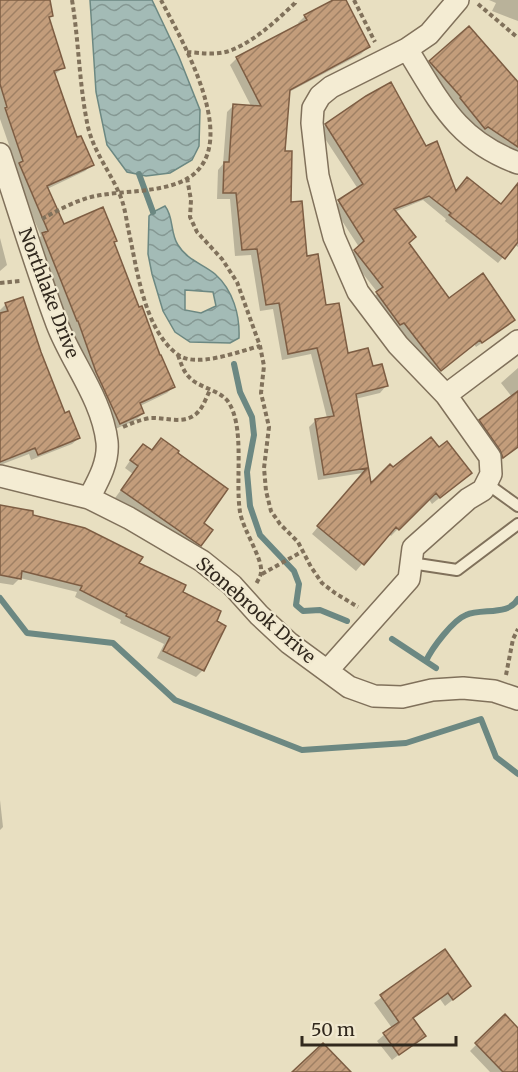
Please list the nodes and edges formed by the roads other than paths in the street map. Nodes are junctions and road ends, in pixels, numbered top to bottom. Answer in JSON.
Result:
{"nodes":[{"id":1,"x":458,"y":0,"type":"edge"},
{"id":2,"x":407,"y":49,"type":"junction"},
{"id":3,"x":0,"y":154,"type":"edge"},
{"id":4,"x":518,"y":164,"type":"edge"},
{"id":5,"x":518,"y":341,"type":"edge"},
{"id":6,"x":446,"y":396,"type":"junction"},
{"id":7,"x":0,"y":476,"type":"edge"},
{"id":8,"x":486,"y":483,"type":"junction"},
{"id":9,"x":89,"y":498,"type":"junction"},
{"id":10,"x":518,"y":506,"type":"edge"},
{"id":11,"x":518,"y":524,"type":"edge"},
{"id":12,"x":411,"y":563,"type":"junction"},
{"id":13,"x":327,"y":671,"type":"junction"},
{"id":14,"x":510,"y":696,"type":"edge"}],
"edges":[{"from":1,"to":2,"type":"street"},
{"from":2,"to":4,"type":"street"},
{"from":2,"to":6,"type":"street"},
{"from":3,"to":9,"type":"street","name":"Northlake Drive"},
{"from":5,"to":6,"type":"street"},
{"from":6,"to":8,"type":"street"},
{"from":7,"to":9,"type":"street","name":"Stonebrook Drive"},
{"from":8,"to":10,"type":"lane"},
{"from":8,"to":12,"type":"street"},
{"from":9,"to":13,"type":"street","name":"Stonebrook Drive"},
{"from":11,"to":12,"type":"lane"},
{"from":12,"to":13,"type":"street"},
{"from":13,"to":14,"type":"street","name":"Stonebrook Drive"}]}
